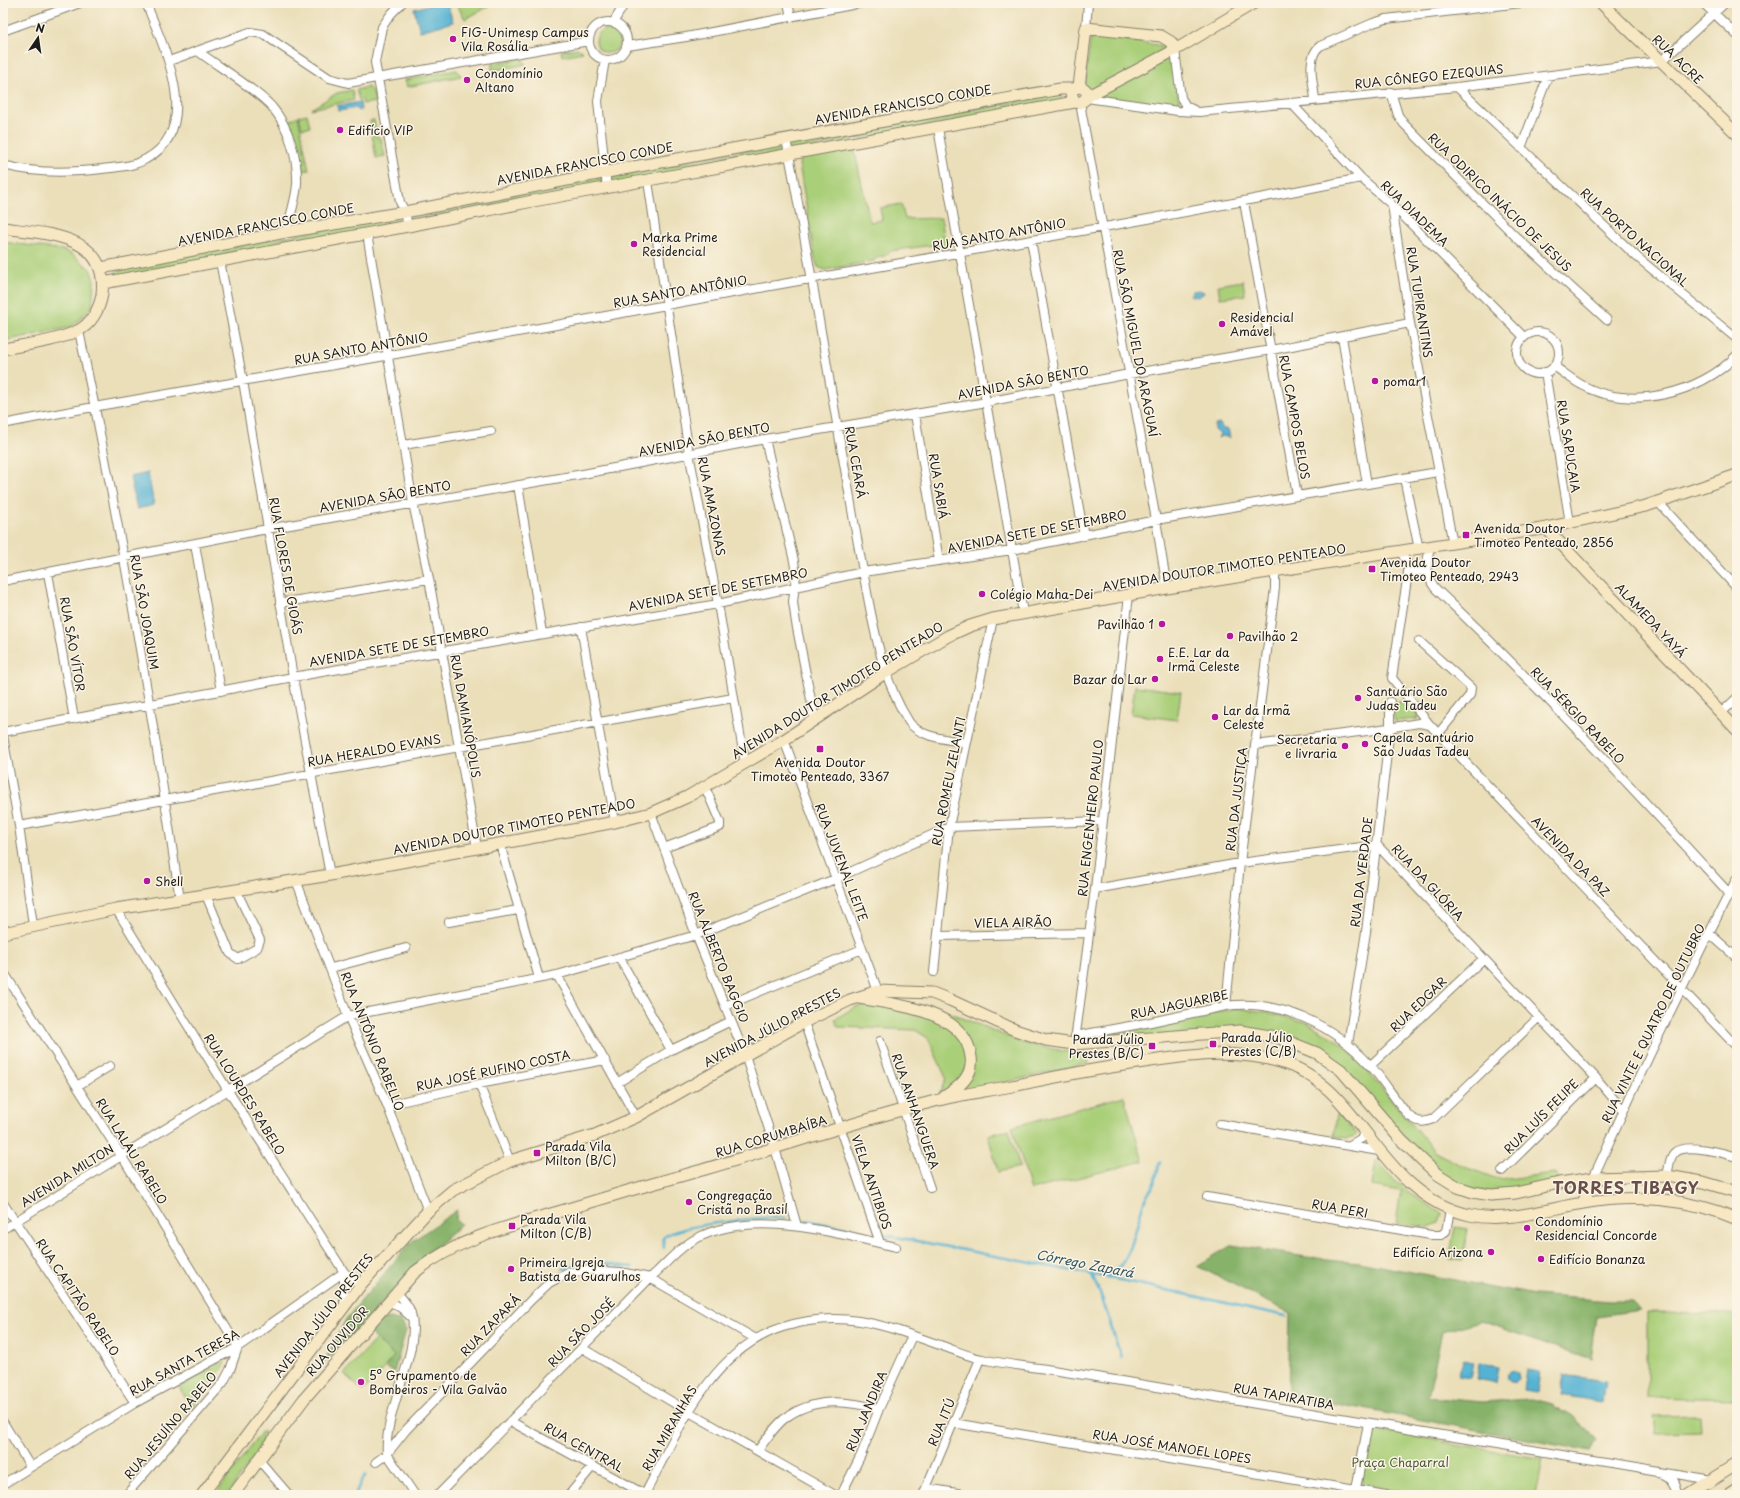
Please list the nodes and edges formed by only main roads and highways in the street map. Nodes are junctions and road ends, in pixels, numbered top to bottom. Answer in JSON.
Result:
{"nodes":[{"id":1,"x":1254,"y":3,"type":"edge"},
{"id":2,"x":1601,"y":3,"type":"edge"},
{"id":3,"x":1222,"y":23,"type":"junction"},
{"id":4,"x":1161,"y":36,"type":"junction"},
{"id":5,"x":1175,"y":50,"type":"junction"},
{"id":6,"x":1076,"y":88,"type":"junction"},
{"id":7,"x":1082,"y":100,"type":"junction"},
{"id":8,"x":1737,"y":134,"type":"edge"},
{"id":9,"x":3,"y":228,"type":"edge"},
{"id":10,"x":117,"y":265,"type":"junction"},
{"id":11,"x":101,"y":268,"type":"junction"},
{"id":12,"x":120,"y":280,"type":"junction"},
{"id":13,"x":103,"y":283,"type":"junction"},
{"id":14,"x":3,"y":349,"type":"edge"},
{"id":15,"x":1737,"y":475,"type":"edge"},
{"id":16,"x":1546,"y":528,"type":"junction"},
{"id":17,"x":1737,"y":730,"type":"edge"},
{"id":18,"x":3,"y":933,"type":"edge"},
{"id":19,"x":858,"y":997,"type":"junction"},
{"id":20,"x":938,"y":1100,"type":"junction"},
{"id":21,"x":1593,"y":1178,"type":"junction"},
{"id":22,"x":1737,"y":1192,"type":"edge"},
{"id":23,"x":611,"y":1196,"type":"joint"},
{"id":24,"x":1603,"y":1200,"type":"junction"},
{"id":25,"x":1583,"y":1203,"type":"junction"},
{"id":26,"x":1737,"y":1219,"type":"edge"},
{"id":27,"x":1737,"y":1464,"type":"edge"},
{"id":28,"x":1737,"y":1489,"type":"edge"},
{"id":29,"x":202,"y":1495,"type":"edge"},
{"id":30,"x":233,"y":1495,"type":"edge"},
{"id":31,"x":1688,"y":1495,"type":"edge"},
{"id":32,"x":1728,"y":1495,"type":"edge"}],
"edges":[{"from":1,"to":3,"type":"main road"},
{"from":2,"to":8,"type":"main road","name":"RUA ACRE"},
{"from":3,"to":4,"type":"main road"},
{"from":3,"to":5,"type":"main road"},
{"from":4,"to":5,"type":"main road"},
{"from":4,"to":6,"type":"main road"},
{"from":5,"to":7,"type":"main road"},
{"from":6,"to":7,"type":"main road"},
{"from":6,"to":10,"type":"main road","name":"AVENIDA FRANCISCO CONDE"},
{"from":7,"to":12,"type":"main road"},
{"from":9,"to":11,"type":"main road"},
{"from":10,"to":11,"type":"main road","name":"AVENIDA FRANCISCO CONDE"},
{"from":10,"to":12,"type":"main road"},
{"from":11,"to":13,"type":"main road"},
{"from":12,"to":13,"type":"main road"},
{"from":13,"to":14,"type":"main road"},
{"from":15,"to":16,"type":"main road","name":"AVENIDA DOUTOR TIMOTEO PENTEADO"},
{"from":16,"to":17,"type":"main road","name":"ALAMEDA YAYÁ"},
{"from":16,"to":18,"type":"main road","name":"AVENIDA DOUTOR TIMOTEO PENTEADO"},
{"from":19,"to":20,"type":"main road"},
{"from":19,"to":21,"type":"main road","name":"AVENIDA JÚLIO PRESTES"},
{"from":19,"to":29,"type":"main road","name":"AVENIDA JÚLIO PRESTES"},
{"from":20,"to":23,"type":"main road","name":"RUA CORUMBAÍBA"},
{"from":20,"to":25,"type":"main road"},
{"from":21,"to":22,"type":"main road","name":"AVENIDA JÚLIO PRESTES"},
{"from":21,"to":24,"type":"main road"},
{"from":21,"to":25,"type":"main road"},
{"from":23,"to":30,"type":"main road","name":"RUA OUVIDOR"},
{"from":24,"to":25,"type":"main road"},
{"from":24,"to":26,"type":"main road"},
{"from":27,"to":31,"type":"main road"},
{"from":28,"to":32,"type":"main road"}]}
